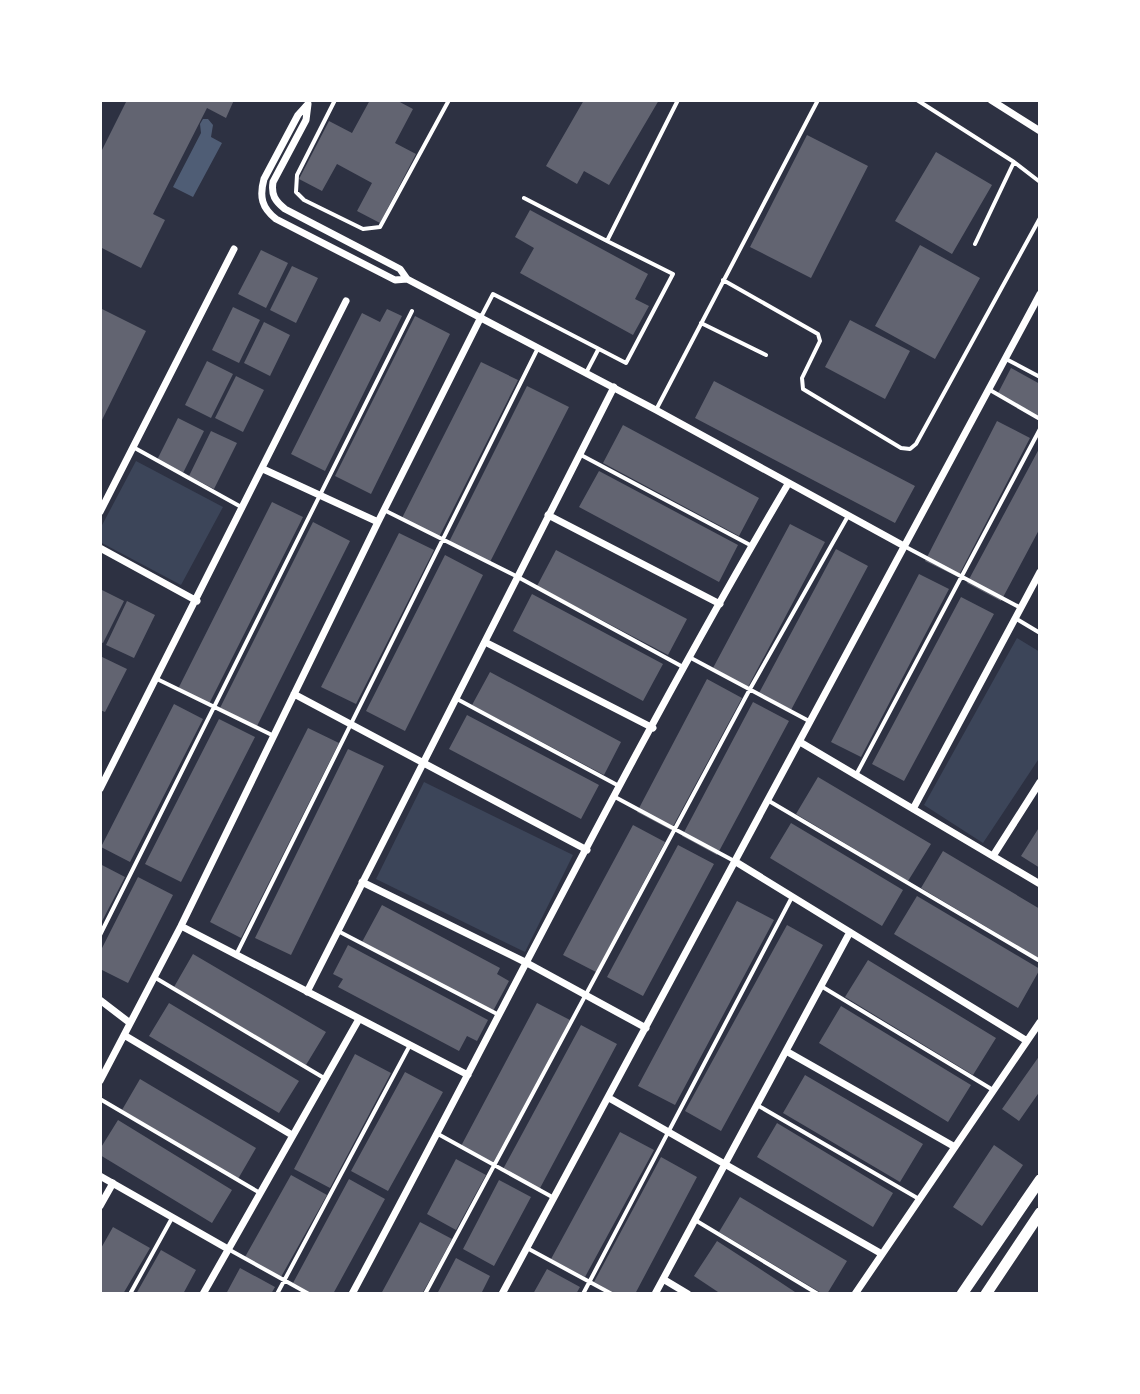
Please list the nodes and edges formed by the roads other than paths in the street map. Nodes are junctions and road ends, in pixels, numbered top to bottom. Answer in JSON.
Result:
{"nodes":[{"id":1,"x":335,"y":100,"type":"edge"},
{"id":2,"x":449,"y":100,"type":"edge"},
{"id":3,"x":678,"y":100,"type":"edge"},
{"id":4,"x":818,"y":100,"type":"edge"},
{"id":5,"x":917,"y":100,"type":"edge"},
{"id":6,"x":991,"y":100,"type":"edge"},
{"id":7,"x":309,"y":102,"type":"edge"},
{"id":8,"x":1040,"y":131,"type":"edge"},
{"id":9,"x":1014,"y":162,"type":"junction"},
{"id":10,"x":1040,"y":182,"type":"edge"},
{"id":11,"x":524,"y":198,"type":"dead end"},
{"id":12,"x":1040,"y":218,"type":"edge"},
{"id":13,"x":607,"y":241,"type":"junction"},
{"id":14,"x":975,"y":244,"type":"dead end"},
{"id":15,"x":234,"y":249,"type":"dead end"},
{"id":16,"x":407,"y":279,"type":"junction"},
{"id":17,"x":723,"y":280,"type":"junction"},
{"id":18,"x":1040,"y":294,"type":"edge"},
{"id":19,"x":346,"y":301,"type":"dead end"},
{"id":20,"x":412,"y":311,"type":"dead end"},
{"id":21,"x":481,"y":317,"type":"junction"},
{"id":22,"x":701,"y":323,"type":"junction"},
{"id":23,"x":538,"y":347,"type":"junction"},
{"id":24,"x":598,"y":349,"type":"junction"},
{"id":25,"x":766,"y":355,"type":"dead end"},
{"id":26,"x":1004,"y":358,"type":"junction"},
{"id":27,"x":586,"y":373,"type":"junction"},
{"id":28,"x":1040,"y":377,"type":"edge"},
{"id":29,"x":614,"y":387,"type":"junction"},
{"id":30,"x":988,"y":389,"type":"junction"},
{"id":31,"x":656,"y":410,"type":"junction"},
{"id":32,"x":1040,"y":419,"type":"edge"},
{"id":33,"x":1040,"y":429,"type":"edge"},
{"id":34,"x":133,"y":447,"type":"junction"},
{"id":35,"x":579,"y":454,"type":"junction"},
{"id":36,"x":263,"y":469,"type":"junction"},
{"id":37,"x":788,"y":484,"type":"junction"},
{"id":38,"x":320,"y":496,"type":"junction"},
{"id":39,"x":244,"y":508,"type":"junction"},
{"id":40,"x":384,"y":510,"type":"junction"},
{"id":41,"x":100,"y":512,"type":"edge"},
{"id":42,"x":548,"y":515,"type":"junction"},
{"id":43,"x":848,"y":516,"type":"junction"},
{"id":44,"x":378,"y":522,"type":"junction"},
{"id":45,"x":442,"y":540,"type":"junction"},
{"id":46,"x":752,"y":546,"type":"junction"},
{"id":47,"x":904,"y":546,"type":"junction"},
{"id":48,"x":100,"y":548,"type":"edge"},
{"id":49,"x":1040,"y":572,"type":"edge"},
{"id":50,"x":516,"y":576,"type":"junction"},
{"id":51,"x":963,"y":576,"type":"junction"},
{"id":52,"x":197,"y":601,"type":"junction"},
{"id":53,"x":720,"y":604,"type":"junction"},
{"id":54,"x":1021,"y":608,"type":"junction"},
{"id":55,"x":1015,"y":618,"type":"junction"},
{"id":56,"x":1040,"y":633,"type":"edge"},
{"id":57,"x":485,"y":642,"type":"junction"},
{"id":58,"x":691,"y":658,"type":"junction"},
{"id":59,"x":685,"y":668,"type":"junction"},
{"id":60,"x":157,"y":679,"type":"junction"},
{"id":61,"x":750,"y":689,"type":"junction"},
{"id":62,"x":294,"y":694,"type":"junction"},
{"id":63,"x":455,"y":698,"type":"junction"},
{"id":64,"x":215,"y":707,"type":"junction"},
{"id":65,"x":811,"y":722,"type":"junction"},
{"id":66,"x":352,"y":724,"type":"junction"},
{"id":67,"x":653,"y":728,"type":"junction"},
{"id":68,"x":274,"y":736,"type":"junction"},
{"id":69,"x":800,"y":742,"type":"junction"},
{"id":70,"x":423,"y":761,"type":"junction"},
{"id":71,"x":856,"y":775,"type":"junction"},
{"id":72,"x":1040,"y":782,"type":"edge"},
{"id":73,"x":621,"y":787,"type":"junction"},
{"id":74,"x":100,"y":789,"type":"edge"},
{"id":75,"x":615,"y":797,"type":"junction"},
{"id":76,"x":769,"y":801,"type":"junction"},
{"id":77,"x":913,"y":809,"type":"junction"},
{"id":78,"x":675,"y":829,"type":"junction"},
{"id":79,"x":587,"y":850,"type":"junction"},
{"id":80,"x":993,"y":856,"type":"junction"},
{"id":81,"x":736,"y":862,"type":"junction"},
{"id":82,"x":362,"y":882,"type":"junction"},
{"id":83,"x":1040,"y":884,"type":"edge"},
{"id":84,"x":792,"y":897,"type":"junction"},
{"id":85,"x":181,"y":926,"type":"junction"},
{"id":86,"x":338,"y":931,"type":"junction"},
{"id":87,"x":850,"y":932,"type":"junction"},
{"id":88,"x":100,"y":935,"type":"edge"},
{"id":89,"x":236,"y":955,"type":"junction"},
{"id":90,"x":1040,"y":961,"type":"edge"},
{"id":91,"x":527,"y":963,"type":"junction"},
{"id":92,"x":154,"y":977,"type":"junction"},
{"id":93,"x":821,"y":986,"type":"junction"},
{"id":94,"x":307,"y":992,"type":"junction"},
{"id":95,"x":585,"y":995,"type":"junction"},
{"id":96,"x":100,"y":1000,"type":"edge"},
{"id":97,"x":499,"y":1016,"type":"junction"},
{"id":98,"x":359,"y":1019,"type":"junction"},
{"id":99,"x":1040,"y":1022,"type":"edge"},
{"id":100,"x":130,"y":1023,"type":"junction"},
{"id":101,"x":646,"y":1028,"type":"junction"},
{"id":102,"x":124,"y":1035,"type":"junction"},
{"id":103,"x":1027,"y":1041,"type":"junction"},
{"id":104,"x":410,"y":1045,"type":"junction"},
{"id":105,"x":786,"y":1051,"type":"junction"},
{"id":106,"x":468,"y":1075,"type":"junction"},
{"id":107,"x":100,"y":1079,"type":"edge"},
{"id":108,"x":325,"y":1079,"type":"junction"},
{"id":109,"x":993,"y":1090,"type":"junction"},
{"id":110,"x":609,"y":1098,"type":"junction"},
{"id":111,"x":100,"y":1099,"type":"edge"},
{"id":112,"x":757,"y":1105,"type":"junction"},
{"id":113,"x":669,"y":1132,"type":"junction"},
{"id":114,"x":438,"y":1134,"type":"junction"},
{"id":115,"x":292,"y":1135,"type":"junction"},
{"id":116,"x":955,"y":1147,"type":"junction"},
{"id":117,"x":725,"y":1163,"type":"junction"},
{"id":118,"x":494,"y":1165,"type":"junction"},
{"id":119,"x":100,"y":1176,"type":"edge"},
{"id":120,"x":1040,"y":1180,"type":"edge"},
{"id":121,"x":113,"y":1183,"type":"junction"},
{"id":122,"x":260,"y":1193,"type":"junction"},
{"id":123,"x":554,"y":1198,"type":"junction"},
{"id":124,"x":919,"y":1199,"type":"junction"},
{"id":125,"x":100,"y":1206,"type":"edge"},
{"id":126,"x":1040,"y":1213,"type":"edge"},
{"id":127,"x":172,"y":1218,"type":"junction"},
{"id":128,"x":695,"y":1220,"type":"junction"},
{"id":129,"x":527,"y":1248,"type":"junction"},
{"id":130,"x":228,"y":1249,"type":"junction"},
{"id":131,"x":882,"y":1254,"type":"junction"},
{"id":132,"x":663,"y":1279,"type":"junction"},
{"id":133,"x":284,"y":1280,"type":"junction"},
{"id":134,"x":589,"y":1282,"type":"junction"},
{"id":135,"x":130,"y":1294,"type":"edge"},
{"id":136,"x":203,"y":1294,"type":"edge"},
{"id":137,"x":277,"y":1294,"type":"edge"},
{"id":138,"x":309,"y":1294,"type":"edge"},
{"id":139,"x":352,"y":1294,"type":"edge"},
{"id":140,"x":425,"y":1294,"type":"edge"},
{"id":141,"x":502,"y":1294,"type":"edge"},
{"id":142,"x":583,"y":1294,"type":"edge"},
{"id":143,"x":612,"y":1294,"type":"edge"},
{"id":144,"x":655,"y":1294,"type":"edge"},
{"id":145,"x":688,"y":1294,"type":"edge"},
{"id":146,"x":818,"y":1294,"type":"edge"},
{"id":147,"x":855,"y":1294,"type":"edge"},
{"id":148,"x":962,"y":1294,"type":"edge"},
{"id":149,"x":986,"y":1294,"type":"edge"}],
"edges":[{"from":1,"to":2,"type":"lane"},
{"from":3,"to":13,"type":"lane"},
{"from":4,"to":17,"type":"lane"},
{"from":5,"to":9,"type":"lane"},
{"from":6,"to":8,"type":"street"},
{"from":7,"to":16,"type":"street"},
{"from":7,"to":16,"type":"street"},
{"from":9,"to":10,"type":"lane"},
{"from":9,"to":14,"type":"lane"},
{"from":11,"to":13,"type":"lane"},
{"from":12,"to":17,"type":"lane"},
{"from":13,"to":24,"type":"lane"},
{"from":15,"to":34,"type":"street"},
{"from":16,"to":21,"type":"street"},
{"from":17,"to":22,"type":"lane"},
{"from":18,"to":26,"type":"street"},
{"from":19,"to":36,"type":"street"},
{"from":20,"to":38,"type":"lane"},
{"from":21,"to":23,"type":"street"},
{"from":21,"to":24,"type":"lane"},
{"from":21,"to":40,"type":"street"},
{"from":22,"to":25,"type":"lane"},
{"from":22,"to":31,"type":"lane"},
{"from":23,"to":27,"type":"street"},
{"from":23,"to":45,"type":"lane"},
{"from":24,"to":27,"type":"lane"},
{"from":26,"to":28,"type":"lane"},
{"from":26,"to":30,"type":"street"},
{"from":27,"to":29,"type":"street"},
{"from":29,"to":31,"type":"street"},
{"from":29,"to":35,"type":"street"},
{"from":30,"to":32,"type":"lane"},
{"from":30,"to":47,"type":"street"},
{"from":31,"to":37,"type":"street"},
{"from":33,"to":51,"type":"lane"},
{"from":34,"to":39,"type":"lane"},
{"from":34,"to":41,"type":"street"},
{"from":35,"to":42,"type":"street"},
{"from":35,"to":46,"type":"lane"},
{"from":36,"to":38,"type":"street"},
{"from":36,"to":39,"type":"street"},
{"from":37,"to":43,"type":"street"},
{"from":37,"to":46,"type":"street"},
{"from":38,"to":44,"type":"street"},
{"from":38,"to":64,"type":"lane"},
{"from":39,"to":52,"type":"street"},
{"from":40,"to":44,"type":"street"},
{"from":40,"to":45,"type":"lane"},
{"from":42,"to":50,"type":"street"},
{"from":42,"to":53,"type":"street"},
{"from":43,"to":47,"type":"street"},
{"from":43,"to":61,"type":"lane"},
{"from":44,"to":62,"type":"street"},
{"from":45,"to":50,"type":"lane"},
{"from":45,"to":66,"type":"lane"},
{"from":46,"to":53,"type":"street"},
{"from":47,"to":51,"type":"lane"},
{"from":47,"to":65,"type":"street"},
{"from":48,"to":52,"type":"street"},
{"from":49,"to":54,"type":"street"},
{"from":50,"to":57,"type":"street"},
{"from":50,"to":59,"type":"lane"},
{"from":51,"to":54,"type":"lane"},
{"from":51,"to":71,"type":"lane"},
{"from":52,"to":60,"type":"street"},
{"from":53,"to":58,"type":"street"},
{"from":54,"to":55,"type":"street"},
{"from":55,"to":56,"type":"lane"},
{"from":55,"to":77,"type":"street"},
{"from":57,"to":63,"type":"street"},
{"from":57,"to":67,"type":"street"},
{"from":58,"to":59,"type":"street"},
{"from":58,"to":61,"type":"lane"},
{"from":59,"to":67,"type":"street"},
{"from":60,"to":64,"type":"lane"},
{"from":60,"to":74,"type":"street"},
{"from":61,"to":65,"type":"lane"},
{"from":61,"to":78,"type":"lane"},
{"from":62,"to":66,"type":"street"},
{"from":62,"to":68,"type":"street"},
{"from":63,"to":70,"type":"street"},
{"from":63,"to":73,"type":"lane"},
{"from":64,"to":68,"type":"lane"},
{"from":64,"to":88,"type":"lane"},
{"from":65,"to":69,"type":"street"},
{"from":66,"to":70,"type":"street"},
{"from":66,"to":89,"type":"lane"},
{"from":67,"to":73,"type":"street"},
{"from":68,"to":85,"type":"street"},
{"from":69,"to":71,"type":"street"},
{"from":69,"to":76,"type":"street"},
{"from":70,"to":79,"type":"street"},
{"from":70,"to":82,"type":"street"},
{"from":71,"to":77,"type":"street"},
{"from":72,"to":80,"type":"street"},
{"from":73,"to":75,"type":"street"},
{"from":75,"to":78,"type":"lane"},
{"from":75,"to":79,"type":"street"},
{"from":76,"to":81,"type":"street"},
{"from":76,"to":90,"type":"lane"},
{"from":77,"to":80,"type":"street"},
{"from":78,"to":81,"type":"lane"},
{"from":78,"to":95,"type":"lane"},
{"from":79,"to":91,"type":"street"},
{"from":80,"to":83,"type":"street"},
{"from":81,"to":84,"type":"street"},
{"from":81,"to":101,"type":"street"},
{"from":82,"to":86,"type":"street"},
{"from":82,"to":91,"type":"street"},
{"from":84,"to":87,"type":"street"},
{"from":84,"to":113,"type":"lane"},
{"from":85,"to":89,"type":"street"},
{"from":85,"to":92,"type":"street"},
{"from":86,"to":94,"type":"street"},
{"from":86,"to":97,"type":"lane"},
{"from":87,"to":93,"type":"street"},
{"from":87,"to":103,"type":"street"},
{"from":89,"to":94,"type":"street"},
{"from":91,"to":95,"type":"street"},
{"from":91,"to":97,"type":"street"},
{"from":92,"to":100,"type":"street"},
{"from":92,"to":108,"type":"lane"},
{"from":93,"to":105,"type":"street"},
{"from":93,"to":109,"type":"lane"},
{"from":94,"to":98,"type":"street"},
{"from":95,"to":101,"type":"street"},
{"from":95,"to":118,"type":"lane"},
{"from":96,"to":100,"type":"street"},
{"from":97,"to":106,"type":"street"},
{"from":98,"to":104,"type":"street"},
{"from":98,"to":108,"type":"street"},
{"from":99,"to":103,"type":"street"},
{"from":100,"to":102,"type":"street"},
{"from":101,"to":110,"type":"street"},
{"from":102,"to":107,"type":"street"},
{"from":102,"to":115,"type":"street"},
{"from":103,"to":109,"type":"street"},
{"from":104,"to":106,"type":"street"},
{"from":104,"to":133,"type":"lane"},
{"from":105,"to":112,"type":"street"},
{"from":105,"to":116,"type":"street"},
{"from":106,"to":114,"type":"street"},
{"from":108,"to":115,"type":"street"},
{"from":109,"to":116,"type":"street"},
{"from":110,"to":113,"type":"street"},
{"from":110,"to":123,"type":"street"},
{"from":111,"to":122,"type":"lane"},
{"from":112,"to":117,"type":"street"},
{"from":112,"to":124,"type":"lane"},
{"from":113,"to":117,"type":"street"},
{"from":113,"to":134,"type":"lane"},
{"from":114,"to":118,"type":"lane"},
{"from":114,"to":139,"type":"street"},
{"from":115,"to":122,"type":"street"},
{"from":116,"to":124,"type":"street"},
{"from":117,"to":128,"type":"street"},
{"from":117,"to":131,"type":"street"},
{"from":118,"to":123,"type":"lane"},
{"from":118,"to":140,"type":"lane"},
{"from":119,"to":121,"type":"street"},
{"from":120,"to":148,"type":"main road"},
{"from":121,"to":125,"type":"street"},
{"from":121,"to":127,"type":"street"},
{"from":122,"to":130,"type":"street"},
{"from":123,"to":129,"type":"street"},
{"from":124,"to":131,"type":"street"},
{"from":126,"to":149,"type":"main road"},
{"from":127,"to":130,"type":"street"},
{"from":127,"to":135,"type":"lane"},
{"from":128,"to":132,"type":"street"},
{"from":128,"to":146,"type":"lane"},
{"from":129,"to":134,"type":"lane"},
{"from":129,"to":141,"type":"street"},
{"from":130,"to":133,"type":"lane"},
{"from":130,"to":136,"type":"street"},
{"from":131,"to":147,"type":"street"},
{"from":132,"to":144,"type":"street"},
{"from":132,"to":145,"type":"street"},
{"from":133,"to":137,"type":"lane"},
{"from":133,"to":138,"type":"lane"},
{"from":134,"to":142,"type":"lane"},
{"from":134,"to":143,"type":"lane"}]}
